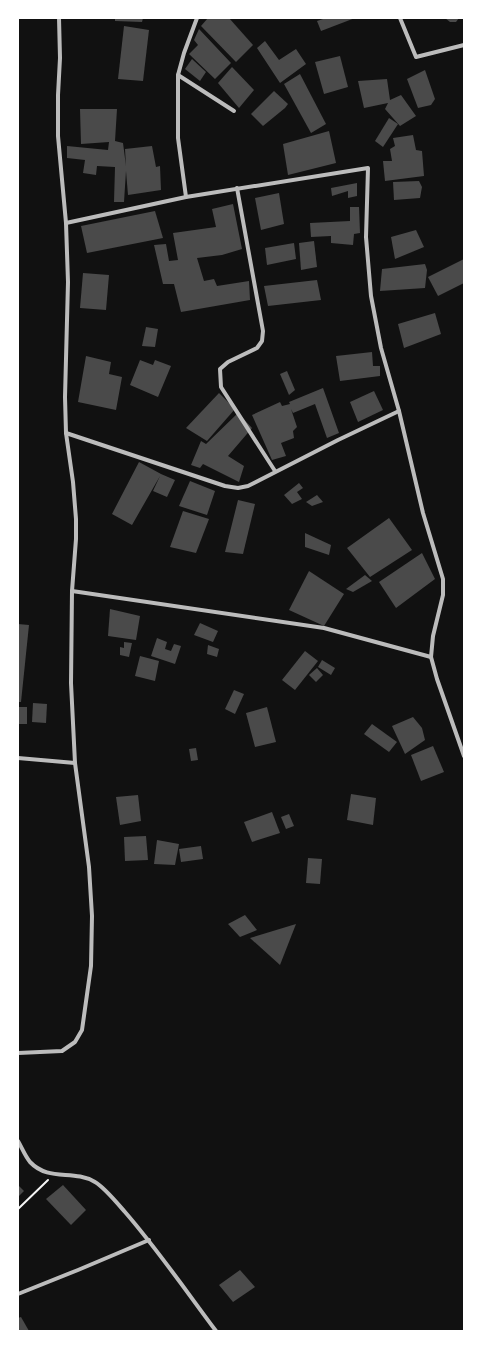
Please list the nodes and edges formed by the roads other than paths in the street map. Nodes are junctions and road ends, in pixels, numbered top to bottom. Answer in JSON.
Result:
{"nodes":[{"id":1,"x":59,"y":18,"type":"edge"},
{"id":2,"x":197,"y":18,"type":"edge"},
{"id":3,"x":400,"y":18,"type":"edge"},
{"id":4,"x":464,"y":45,"type":"edge"},
{"id":5,"x":178,"y":75,"type":"junction"},
{"id":6,"x":234,"y":111,"type":"dead end"},
{"id":7,"x":237,"y":188,"type":"junction"},
{"id":8,"x":186,"y":198,"type":"junction"},
{"id":9,"x":66,"y":223,"type":"junction"},
{"id":10,"x":399,"y":411,"type":"junction"},
{"id":11,"x":66,"y":433,"type":"junction"},
{"id":12,"x":275,"y":471,"type":"junction"},
{"id":13,"x":72,"y":591,"type":"junction"},
{"id":14,"x":431,"y":657,"type":"junction"},
{"id":15,"x":464,"y":756,"type":"edge"},
{"id":16,"x":18,"y":758,"type":"edge"},
{"id":17,"x":75,"y":764,"type":"junction"},
{"id":18,"x":18,"y":1053,"type":"edge"},
{"id":19,"x":18,"y":1141,"type":"edge"},
{"id":20,"x":149,"y":1240,"type":"junction"},
{"id":21,"x":18,"y":1294,"type":"edge"},
{"id":22,"x":216,"y":1331,"type":"edge"}],
"edges":[{"from":1,"to":9,"type":"street"},
{"from":2,"to":5,"type":"street"},
{"from":3,"to":4,"type":"street"},
{"from":5,"to":6,"type":"street"},
{"from":5,"to":8,"type":"street"},
{"from":7,"to":8,"type":"street"},
{"from":7,"to":10,"type":"street"},
{"from":7,"to":12,"type":"street"},
{"from":8,"to":9,"type":"street"},
{"from":9,"to":11,"type":"street"},
{"from":10,"to":12,"type":"street"},
{"from":10,"to":14,"type":"street"},
{"from":11,"to":12,"type":"street"},
{"from":11,"to":13,"type":"street"},
{"from":13,"to":14,"type":"street"},
{"from":13,"to":17,"type":"street"},
{"from":14,"to":15,"type":"street"},
{"from":16,"to":17,"type":"street"},
{"from":17,"to":18,"type":"street"},
{"from":19,"to":20,"type":"street"},
{"from":20,"to":21,"type":"street"},
{"from":20,"to":22,"type":"street"}]}
